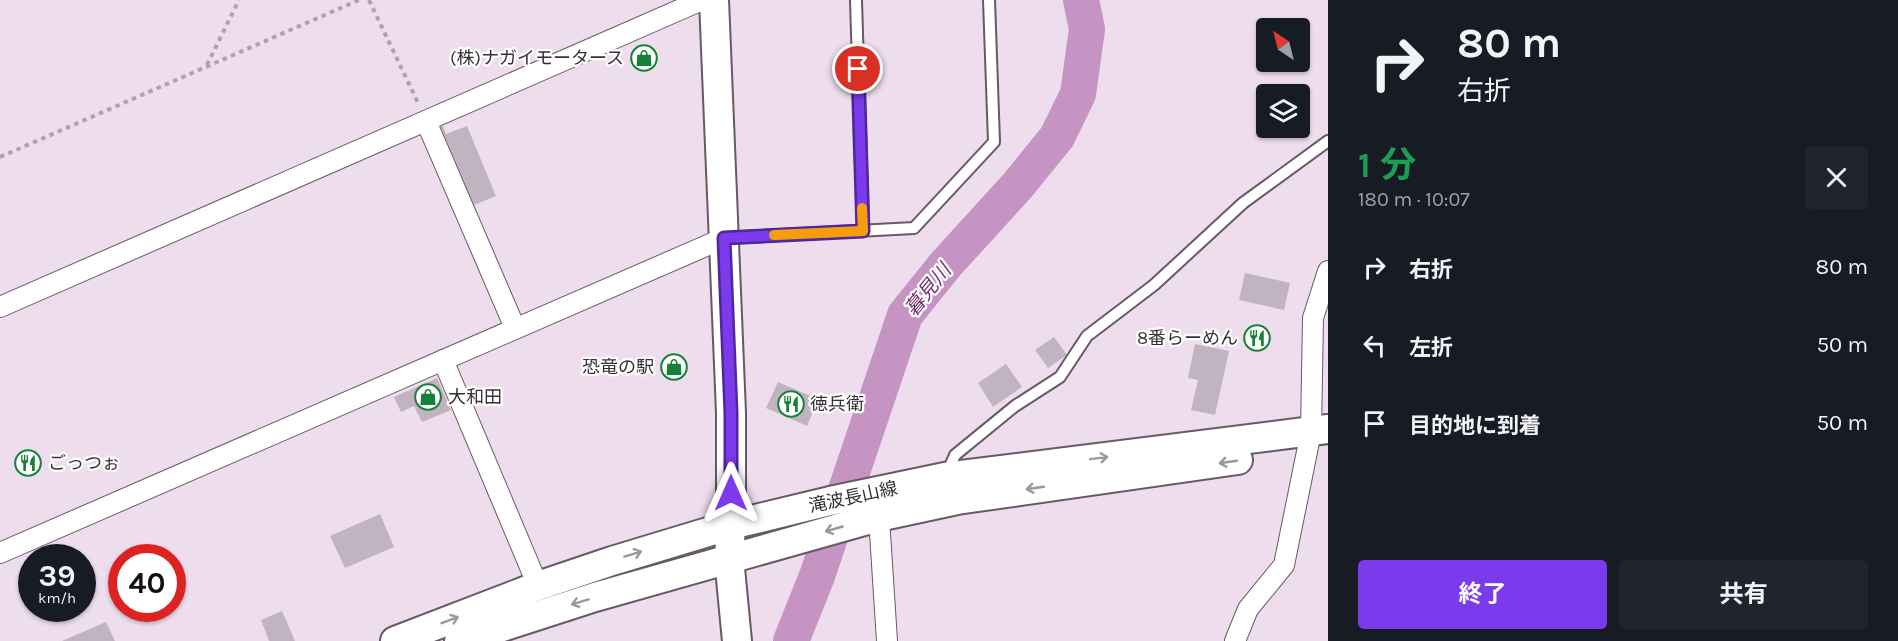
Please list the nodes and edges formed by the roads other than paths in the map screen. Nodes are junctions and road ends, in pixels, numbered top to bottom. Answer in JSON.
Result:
{"nodes":[{"id":1,"x":702,"y":0,"type":"edge"},
{"id":2,"x":714,"y":0,"type":"edge"},
{"id":3,"x":856,"y":0,"type":"edge"},
{"id":4,"x":989,"y":0,"type":"edge"},
{"id":5,"x":426,"y":121,"type":"junction"},
{"id":6,"x":1328,"y":141,"type":"edge"},
{"id":7,"x":863,"y":231,"type":"junction"},
{"id":8,"x":724,"y":238,"type":"junction"},
{"id":9,"x":1328,"y":271,"type":"edge"},
{"id":10,"x":0,"y":307,"type":"edge"},
{"id":11,"x":515,"y":328,"type":"junction"},
{"id":12,"x":443,"y":360,"type":"junction"},
{"id":13,"x":1318,"y":440,"type":"edge"},
{"id":14,"x":945,"y":477,"type":"junction"},
{"id":15,"x":875,"y":509,"type":"junction"},
{"id":16,"x":731,"y":525,"type":"junction"},
{"id":17,"x":0,"y":552,"type":"edge"},
{"id":18,"x":729,"y":558,"type":"junction"},
{"id":19,"x":538,"y":586,"type":"junction"},
{"id":20,"x":395,"y":641,"type":"edge"},
{"id":21,"x":459,"y":641,"type":"edge"},
{"id":22,"x":737,"y":641,"type":"edge"},
{"id":23,"x":887,"y":641,"type":"edge"},
{"id":24,"x":1235,"y":641,"type":"edge"}],
"edges":[{"from":1,"to":5,"type":"street"},
{"from":2,"to":8,"type":"main road"},
{"from":3,"to":7,"type":"lane"},
{"from":4,"to":7,"type":"lane"},
{"from":5,"to":10,"type":"street"},
{"from":5,"to":11,"type":"street"},
{"from":6,"to":14,"type":"lane"},
{"from":7,"to":8,"type":"lane"},
{"from":8,"to":11,"type":"street"},
{"from":8,"to":16,"type":"main road"},
{"from":9,"to":13,"type":"street"},
{"from":11,"to":12,"type":"street"},
{"from":12,"to":17,"type":"street"},
{"from":12,"to":19,"type":"street"},
{"from":14,"to":13,"type":"main road","name":"滝波長山線","one_way":true},
{"from":13,"to":15,"type":"main road","name":"滝波長山線","one_way":true},
{"from":13,"to":24,"type":"street"},
{"from":14,"to":15,"type":"main road","name":"滝波長山線"},
{"from":15,"to":16,"type":"main road","name":"滝波長山線"},
{"from":15,"to":18,"type":"main road","name":"滝波長山線","one_way":true},
{"from":15,"to":23,"type":"street"},
{"from":16,"to":18,"type":"main road"},
{"from":19,"to":16,"type":"main road","name":"滝波長山線","one_way":true},
{"from":18,"to":21,"type":"main road","name":"滝波長山線","one_way":true},
{"from":18,"to":22,"type":"main road"},
{"from":20,"to":19,"type":"main road","name":"滝波長山線","one_way":true}]}
